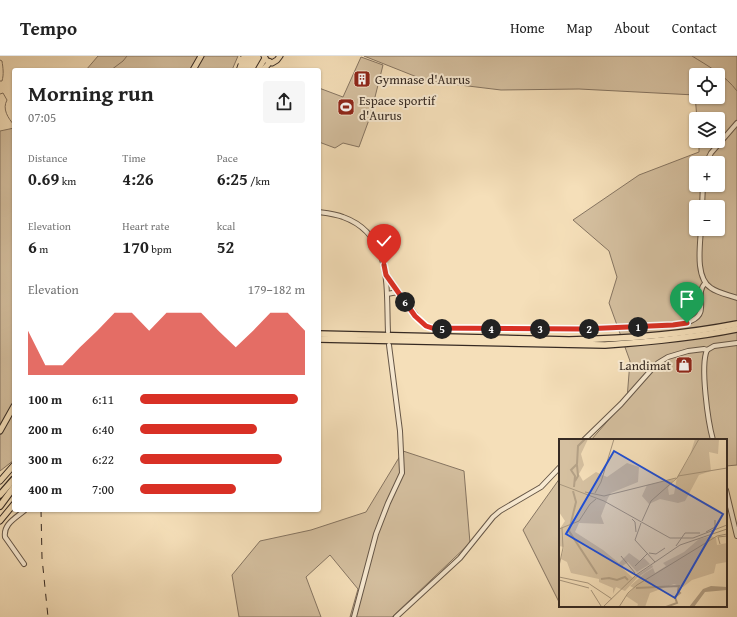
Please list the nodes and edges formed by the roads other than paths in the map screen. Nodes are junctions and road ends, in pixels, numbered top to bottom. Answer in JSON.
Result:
{"nodes":[{"id":1,"x":201,"y":56,"type":"edge"},
{"id":2,"x":280,"y":56,"type":"edge"},
{"id":3,"x":265,"y":57,"type":"edge"},
{"id":4,"x":270,"y":62,"type":"junction"},
{"id":5,"x":194,"y":68,"type":"edge"},
{"id":6,"x":259,"y":68,"type":"edge"},
{"id":7,"x":265,"y":68,"type":"edge"},
{"id":8,"x":737,"y":123,"type":"edge"},
{"id":9,"x":710,"y":156,"type":"edge"},
{"id":10,"x":321,"y":212,"type":"edge"},
{"id":11,"x":701,"y":236,"type":"edge"},
{"id":12,"x":386,"y":275,"type":"junction"},
{"id":13,"x":705,"y":283,"type":"junction"},
{"id":14,"x":398,"y":292,"type":"junction"},
{"id":15,"x":387,"y":294,"type":"junction"},
{"id":16,"x":737,"y":298,"type":"edge"},
{"id":17,"x":737,"y":324,"type":"edge"},
{"id":18,"x":737,"y":330,"type":"edge"},
{"id":19,"x":388,"y":332,"type":"dead end"},
{"id":20,"x":321,"y":334,"type":"edge"},
{"id":21,"x":321,"y":339,"type":"edge"},
{"id":22,"x":737,"y":343,"type":"edge"},
{"id":23,"x":389,"y":345,"type":"dead end"},
{"id":24,"x":707,"y":350,"type":"junction"},
{"id":25,"x":12,"y":413,"type":"edge"},
{"id":26,"x":0,"y":431,"type":"edge"},
{"id":27,"x":585,"y":439,"type":"edge"},
{"id":28,"x":713,"y":439,"type":"edge"},
{"id":29,"x":12,"y":467,"type":"edge"},
{"id":30,"x":559,"y":468,"type":"edge"},
{"id":31,"x":12,"y":480,"type":"edge"},
{"id":32,"x":12,"y":480,"type":"edge"},
{"id":33,"x":0,"y":481,"type":"edge"},
{"id":34,"x":12,"y":489,"type":"edge"},
{"id":35,"x":12,"y":490,"type":"edge"},
{"id":36,"x":0,"y":491,"type":"edge"},
{"id":37,"x":727,"y":494,"type":"edge"},
{"id":38,"x":0,"y":495,"type":"edge"},
{"id":39,"x":0,"y":503,"type":"edge"},
{"id":40,"x":0,"y":506,"type":"edge"},
{"id":41,"x":12,"y":506,"type":"edge"},
{"id":42,"x":23,"y":512,"type":"edge"},
{"id":43,"x":0,"y":521,"type":"edge"},
{"id":44,"x":737,"y":536,"type":"edge"},
{"id":45,"x":24,"y":564,"type":"dead end"},
{"id":46,"x":354,"y":617,"type":"edge"},
{"id":47,"x":396,"y":617,"type":"edge"}],
"edges":[{"from":1,"to":5,"type":"main road"},
{"from":2,"to":4,"type":"main road"},
{"from":3,"to":4,"type":"main road"},
{"from":3,"to":6,"type":"main road"},
{"from":4,"to":7,"type":"main road"},
{"from":8,"to":9,"type":"street"},
{"from":10,"to":12,"type":"street"},
{"from":11,"to":13,"type":"street"},
{"from":12,"to":14,"type":"street"},
{"from":12,"to":15,"type":"street"},
{"from":13,"to":14,"type":"street"},
{"from":13,"to":16,"type":"street"},
{"from":14,"to":15,"type":"street"},
{"from":15,"to":19,"type":"street"},
{"from":17,"to":20,"type":"highway"},
{"from":18,"to":21,"type":"highway"},
{"from":22,"to":24,"type":"street"},
{"from":23,"to":46,"type":"street"},
{"from":24,"to":27,"type":"street"},
{"from":24,"to":28,"type":"street"},
{"from":25,"to":26,"type":"main road"},
{"from":29,"to":33,"type":"main road"},
{"from":30,"to":47,"type":"street"},
{"from":31,"to":36,"type":"highway"},
{"from":32,"to":38,"type":"highway"},
{"from":34,"to":39,"type":"highway"},
{"from":35,"to":40,"type":"highway"},
{"from":37,"to":44,"type":"street"},
{"from":41,"to":43,"type":"main road"},
{"from":42,"to":45,"type":"street"}]}
